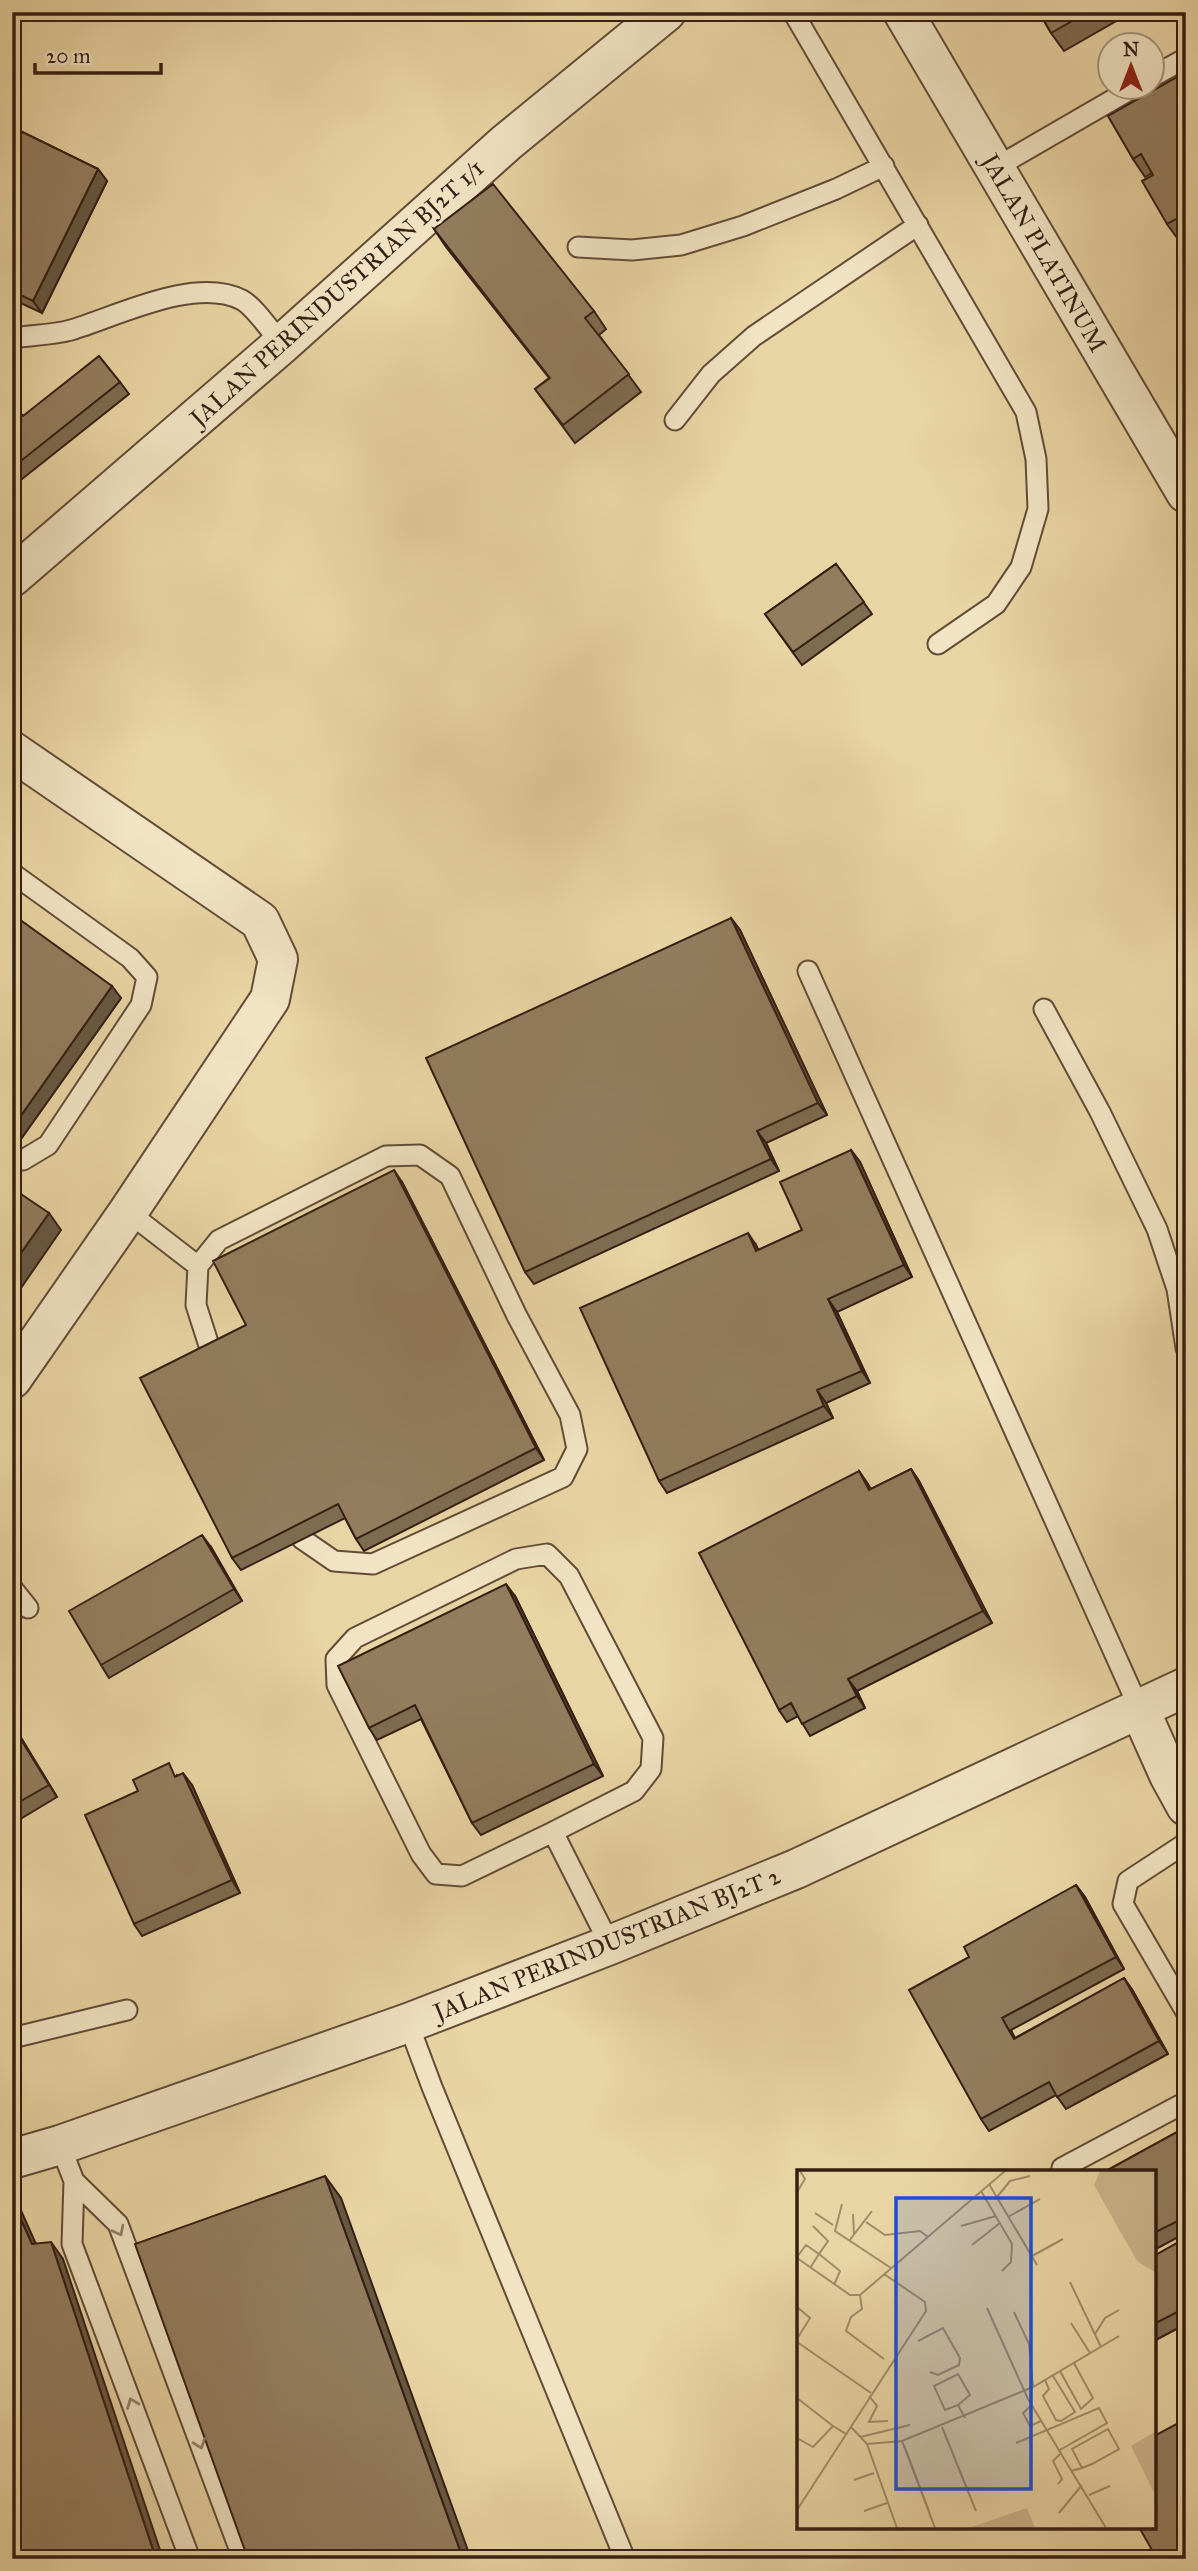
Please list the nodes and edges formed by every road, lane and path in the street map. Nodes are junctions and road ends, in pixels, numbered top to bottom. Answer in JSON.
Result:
{"nodes":[{"id":1,"x":666,"y":12,"type":"edge"},
{"id":2,"x":793,"y":12,"type":"edge"},
{"id":3,"x":903,"y":12,"type":"edge"},
{"id":4,"x":1186,"y":58,"type":"edge"},
{"id":5,"x":1166,"y":70,"type":"edge"},
{"id":6,"x":1109,"y":102,"type":"edge"},
{"id":7,"x":884,"y":166,"type":"junction"},
{"id":8,"x":995,"y":168,"type":"junction"},
{"id":9,"x":918,"y":225,"type":"junction"},
{"id":10,"x":578,"y":247,"type":"dead end"},
{"id":11,"x":12,"y":338,"type":"edge"},
{"id":12,"x":282,"y":344,"type":"junction"},
{"id":13,"x":675,"y":420,"type":"dead end"},
{"id":14,"x":1186,"y":493,"type":"edge"},
{"id":15,"x":12,"y":577,"type":"edge"},
{"id":16,"x":938,"y":644,"type":"dead end"},
{"id":17,"x":12,"y":751,"type":"edge"},
{"id":18,"x":12,"y":873,"type":"edge"},
{"id":19,"x":808,"y":971,"type":"dead end"},
{"id":20,"x":1044,"y":1009,"type":"dead end"},
{"id":21,"x":12,"y":1158,"type":"edge"},
{"id":22,"x":128,"y":1212,"type":"junction"},
{"id":23,"x":198,"y":1266,"type":"junction"},
{"id":24,"x":1186,"y":1348,"type":"edge"},
{"id":25,"x":213,"y":1358,"type":"edge"},
{"id":26,"x":12,"y":1379,"type":"edge"},
{"id":27,"x":302,"y":1539,"type":"edge"},
{"id":28,"x":12,"y":1588,"type":"edge"},
{"id":29,"x":28,"y":1608,"type":"dead end"},
{"id":30,"x":1186,"y":1687,"type":"edge"},
{"id":31,"x":1139,"y":1709,"type":"junction"},
{"id":32,"x":1186,"y":1806,"type":"edge"},
{"id":33,"x":553,"y":1832,"type":"junction"},
{"id":34,"x":1186,"y":1843,"type":"edge"},
{"id":35,"x":610,"y":1945,"type":"junction"},
{"id":36,"x":127,"y":2010,"type":"dead end"},
{"id":37,"x":1186,"y":2012,"type":"edge"},
{"id":38,"x":408,"y":2024,"type":"junction"},
{"id":39,"x":12,"y":2038,"type":"edge"},
{"id":40,"x":1186,"y":2102,"type":"edge"},
{"id":41,"x":60,"y":2145,"type":"junction"},
{"id":42,"x":12,"y":2159,"type":"edge"},
{"id":43,"x":1062,"y":2168,"type":"dead end"},
{"id":44,"x":74,"y":2181,"type":"junction"},
{"id":45,"x":190,"y":2559,"type":"edge"},
{"id":46,"x":243,"y":2559,"type":"edge"},
{"id":47,"x":625,"y":2559,"type":"edge"}],
"edges":[{"from":1,"to":12,"type":"street","name":"JALAN PERINDUSTRIAN BJ2T 1/1"},
{"from":2,"to":7,"type":"lane"},
{"from":3,"to":8,"type":"street","name":"JALAN PLATINUM"},
{"from":4,"to":5,"type":"lane"},
{"from":6,"to":8,"type":"lane"},
{"from":7,"to":9,"type":"lane"},
{"from":7,"to":10,"type":"lane"},
{"from":8,"to":14,"type":"street","name":"JALAN PLATINUM"},
{"from":9,"to":13,"type":"lane"},
{"from":9,"to":16,"type":"lane"},
{"from":11,"to":12,"type":"lane"},
{"from":12,"to":15,"type":"street","name":"JALAN PERINDUSTRIAN BJ2T 1/1"},
{"from":17,"to":22,"type":"street"},
{"from":18,"to":21,"type":"lane"},
{"from":19,"to":31,"type":"lane"},
{"from":20,"to":24,"type":"lane"},
{"from":22,"to":23,"type":"lane"},
{"from":22,"to":26,"type":"street"},
{"from":23,"to":25,"type":"lane"},
{"from":23,"to":27,"type":"lane"},
{"from":28,"to":29,"type":"lane"},
{"from":30,"to":31,"type":"street","name":"JALAN PERINDUSTRIAN BJ2T 2"},
{"from":31,"to":32,"type":"street"},
{"from":31,"to":35,"type":"street","name":"JALAN PERINDUSTRIAN BJ2T 2"},
{"from":33,"to":33,"type":"lane"},
{"from":33,"to":35,"type":"lane"},
{"from":34,"to":37,"type":"lane"},
{"from":35,"to":38,"type":"street","name":"JALAN PERINDUSTRIAN BJ2T 2"},
{"from":36,"to":39,"type":"lane"},
{"from":38,"to":41,"type":"street","name":"JALAN PERINDUSTRIAN BJ2T 2"},
{"from":38,"to":47,"type":"lane"},
{"from":40,"to":43,"type":"lane"},
{"from":41,"to":42,"type":"street","name":"JALAN PERINDUSTRIAN BJ2T 2"},
{"from":41,"to":44,"type":"lane"},
{"from":45,"to":44,"type":"lane","one_way":true},
{"from":44,"to":46,"type":"lane","one_way":true}]}
